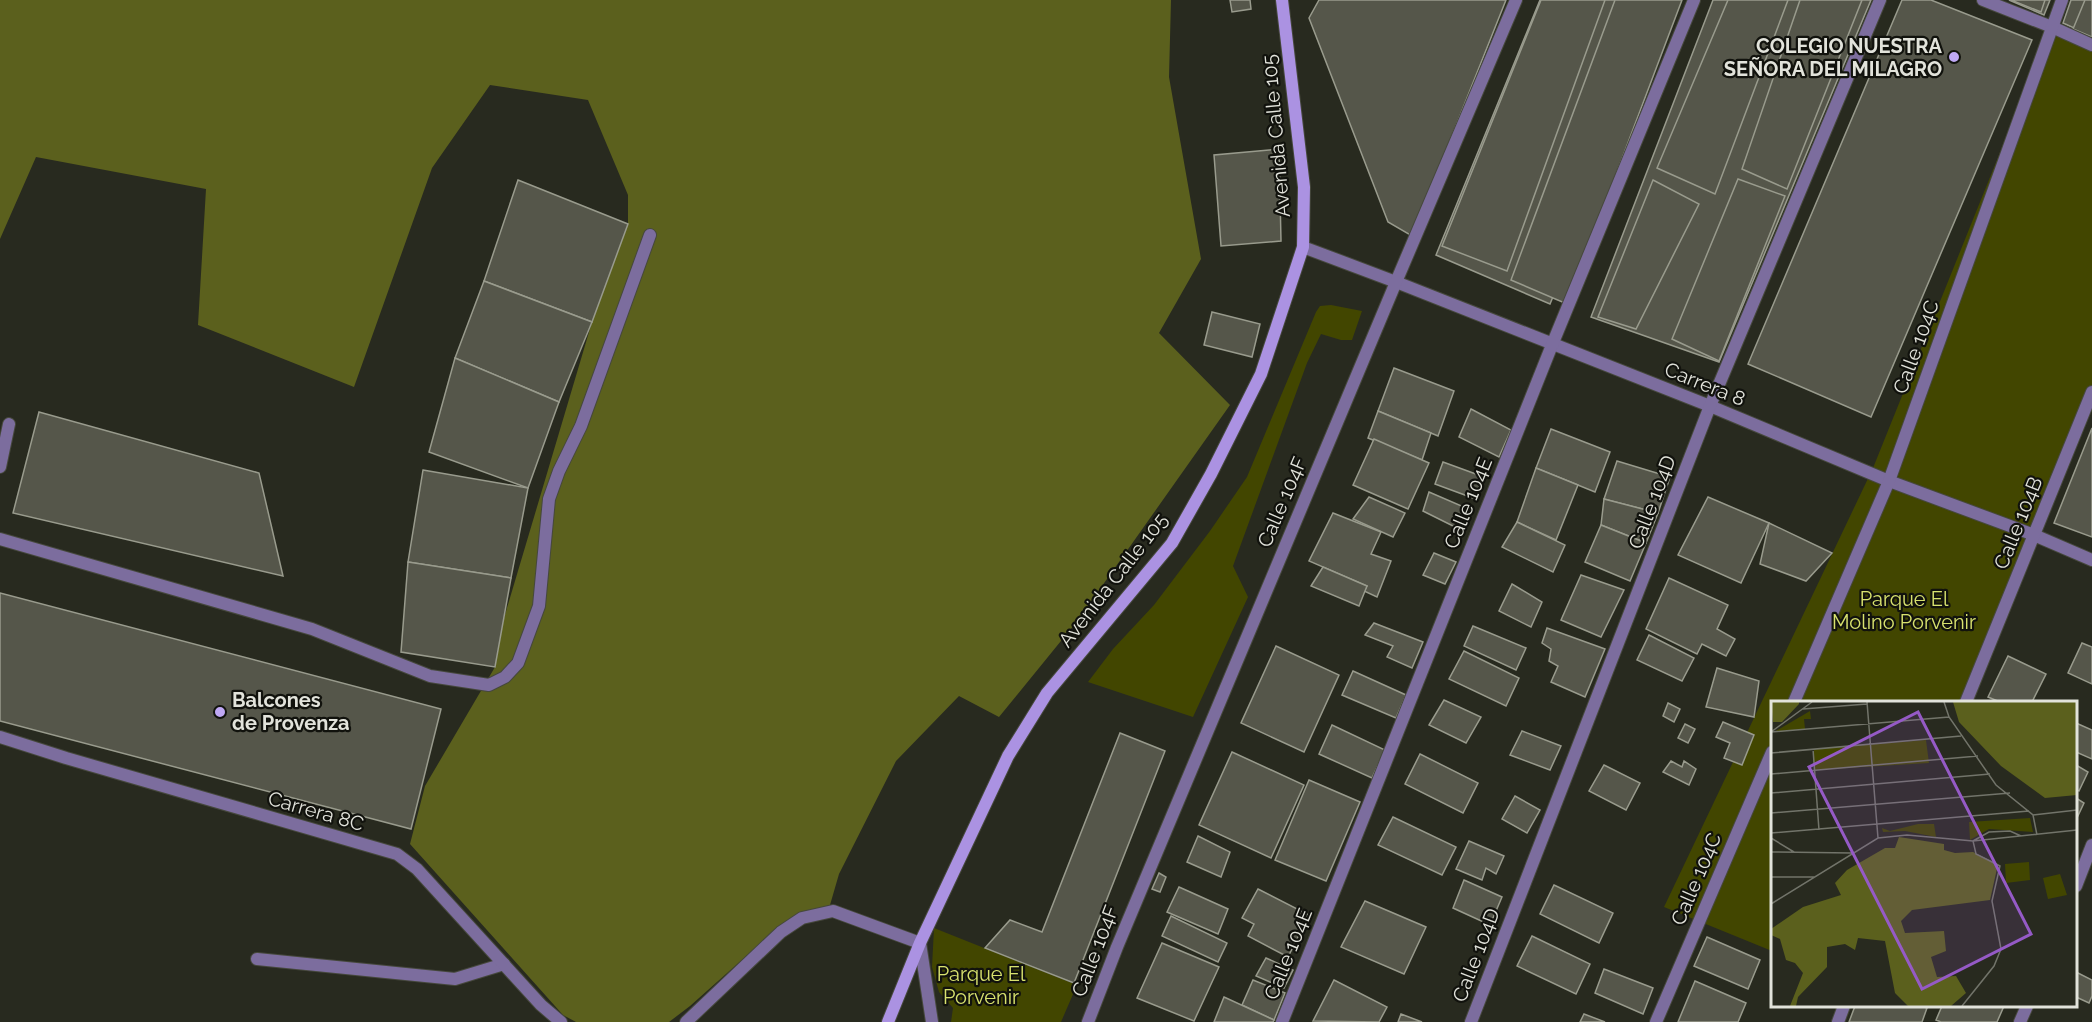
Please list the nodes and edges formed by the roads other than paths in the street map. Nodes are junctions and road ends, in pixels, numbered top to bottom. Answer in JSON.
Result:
{"nodes":[{"id":1,"x":1282,"y":0,"type":"edge"},
{"id":2,"x":1516,"y":0,"type":"edge"},
{"id":3,"x":1694,"y":0,"type":"edge"},
{"id":4,"x":1880,"y":0,"type":"edge"},
{"id":5,"x":1983,"y":0,"type":"edge"},
{"id":6,"x":2062,"y":0,"type":"edge"},
{"id":7,"x":2052,"y":27,"type":"junction"},
{"id":8,"x":2092,"y":45,"type":"edge"},
{"id":9,"x":650,"y":235,"type":"dead end"},
{"id":10,"x":1303,"y":247,"type":"junction"},
{"id":11,"x":1396,"y":282,"type":"junction"},
{"id":12,"x":1552,"y":345,"type":"junction"},
{"id":13,"x":2092,"y":392,"type":"edge"},
{"id":14,"x":1710,"y":406,"type":"junction"},
{"id":15,"x":9,"y":424,"type":"dead end"},
{"id":16,"x":0,"y":467,"type":"edge"},
{"id":17,"x":1889,"y":481,"type":"junction"},
{"id":18,"x":2034,"y":535,"type":"junction"},
{"id":19,"x":0,"y":539,"type":"edge"},
{"id":20,"x":2092,"y":560,"type":"edge"},
{"id":21,"x":1794,"y":701,"type":"edge"},
{"id":22,"x":1966,"y":701,"type":"edge"},
{"id":23,"x":0,"y":737,"type":"edge"},
{"id":24,"x":1771,"y":757,"type":"edge"},
{"id":25,"x":2092,"y":845,"type":"edge"},
{"id":26,"x":2077,"y":883,"type":"edge"},
{"id":27,"x":920,"y":943,"type":"junction"},
{"id":28,"x":257,"y":959,"type":"dead end"},
{"id":29,"x":504,"y":964,"type":"junction"},
{"id":30,"x":1843,"y":1007,"type":"edge"},
{"id":31,"x":2026,"y":1007,"type":"edge"},
{"id":32,"x":561,"y":1022,"type":"edge"},
{"id":33,"x":686,"y":1022,"type":"edge"},
{"id":34,"x":888,"y":1022,"type":"edge"},
{"id":35,"x":932,"y":1022,"type":"edge"},
{"id":36,"x":1088,"y":1022,"type":"edge"},
{"id":37,"x":1282,"y":1022,"type":"edge"},
{"id":38,"x":1471,"y":1022,"type":"edge"},
{"id":39,"x":1656,"y":1022,"type":"edge"},
{"id":40,"x":1838,"y":1022,"type":"edge"},
{"id":41,"x":2020,"y":1022,"type":"edge"}],
"edges":[{"from":1,"to":10,"type":"main road","name":"Avenida Calle 105"},
{"from":2,"to":11,"type":"street","name":"Calle 104F"},
{"from":3,"to":12,"type":"street","name":"Calle 104E"},
{"from":4,"to":14,"type":"street","name":"Calle 104D"},
{"from":5,"to":7,"type":"street"},
{"from":6,"to":7,"type":"street","name":"Calle 104C"},
{"from":7,"to":8,"type":"street"},
{"from":7,"to":17,"type":"street","name":"Calle 104C"},
{"from":9,"to":19,"type":"street"},
{"from":10,"to":11,"type":"street","name":"Carrera 8"},
{"from":10,"to":27,"type":"main road","name":"Avenida Calle 105"},
{"from":11,"to":12,"type":"street","name":"Carrera 8"},
{"from":11,"to":36,"type":"street","name":"Calle 104F"},
{"from":12,"to":14,"type":"street","name":"Carrera 8"},
{"from":12,"to":37,"type":"street","name":"Calle 104E"},
{"from":13,"to":18,"type":"street","name":"Calle 104B"},
{"from":14,"to":17,"type":"street","name":"Carrera 8"},
{"from":14,"to":38,"type":"street","name":"Calle 104D"},
{"from":15,"to":16,"type":"street"},
{"from":17,"to":18,"type":"street","name":"Carrera 8"},
{"from":17,"to":21,"type":"street","name":"Calle 104C"},
{"from":18,"to":20,"type":"street","name":"Carrera 8"},
{"from":18,"to":22,"type":"street","name":"Calle 104B"},
{"from":23,"to":29,"type":"street","name":"Carrera 8C"},
{"from":24,"to":39,"type":"street","name":"Calle 104C"},
{"from":25,"to":26,"type":"street"},
{"from":27,"to":33,"type":"street"},
{"from":27,"to":34,"type":"main road","name":"Avenida Calle 105"},
{"from":27,"to":35,"type":"street"},
{"from":28,"to":29,"type":"street"},
{"from":29,"to":32,"type":"street","name":"Carrera 8C"},
{"from":30,"to":40,"type":"street"},
{"from":31,"to":41,"type":"street"}]}
